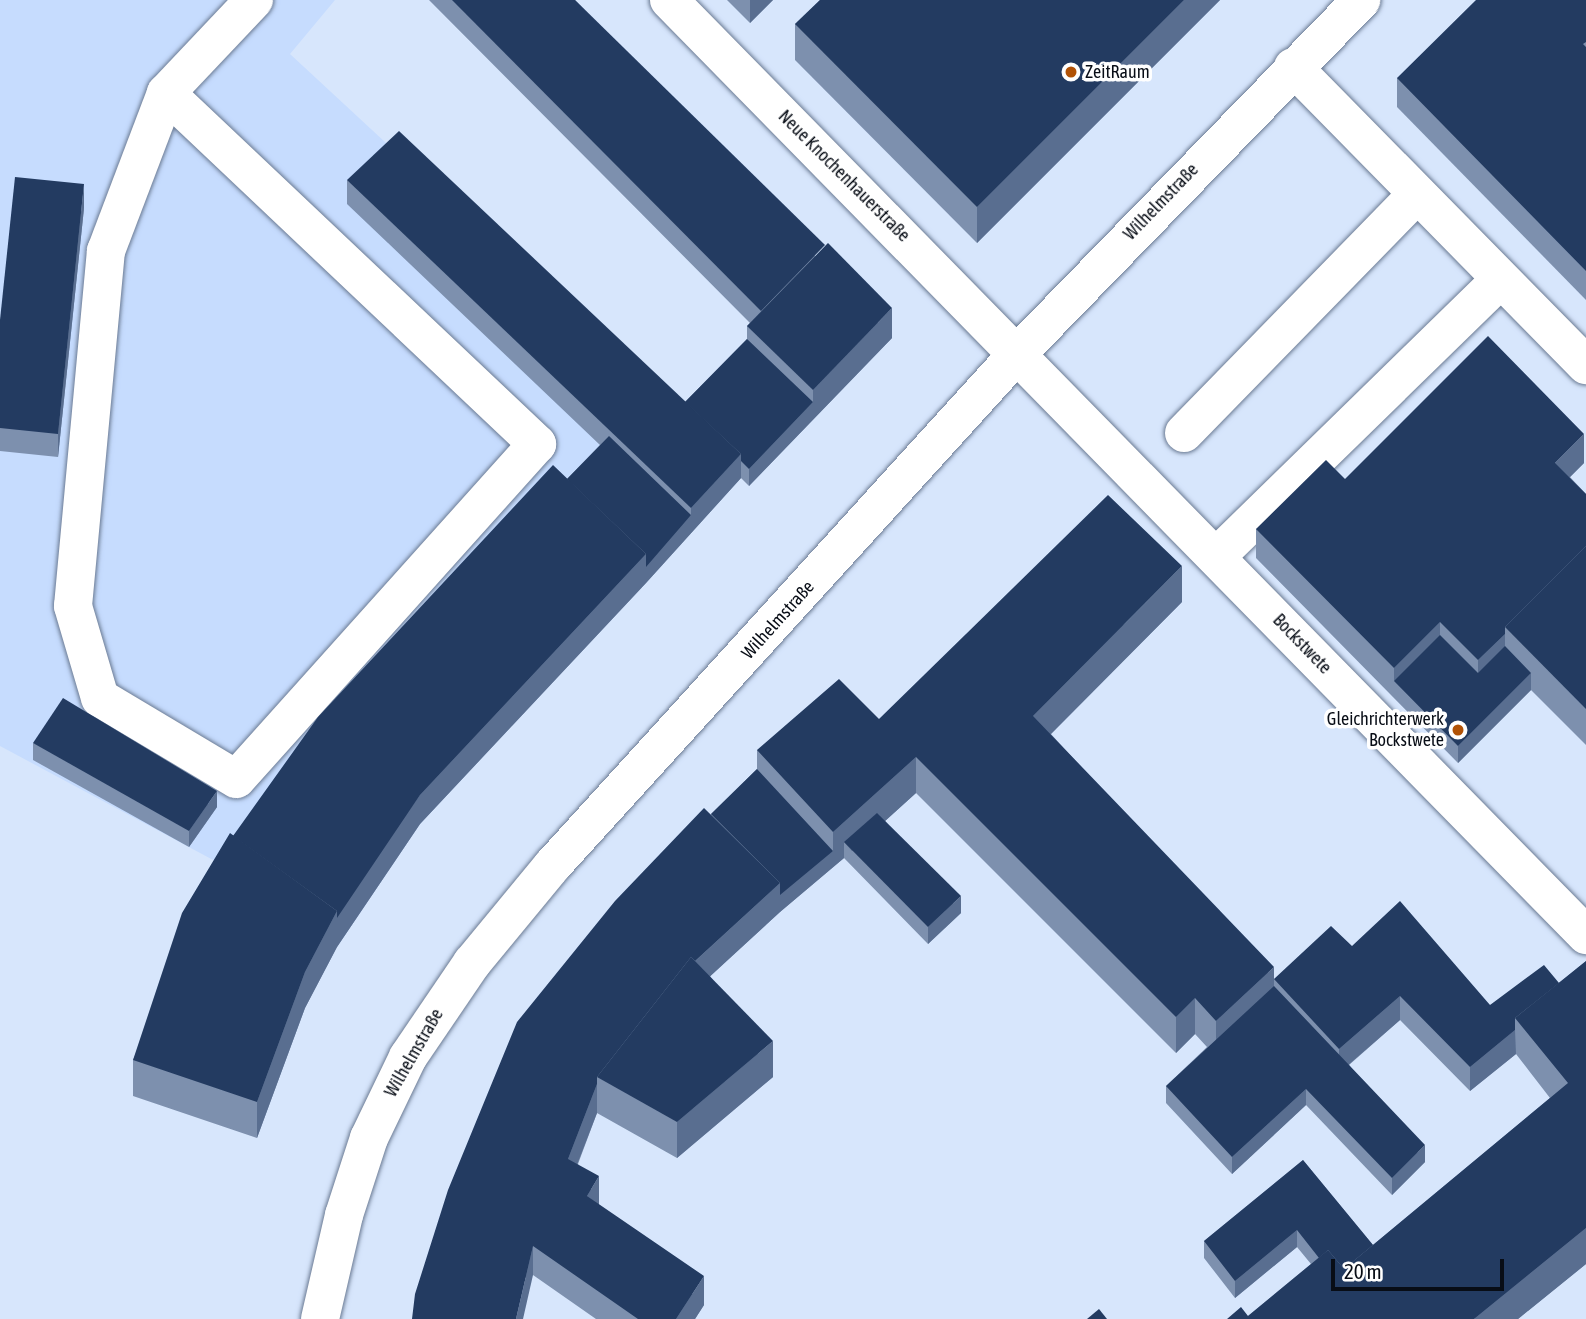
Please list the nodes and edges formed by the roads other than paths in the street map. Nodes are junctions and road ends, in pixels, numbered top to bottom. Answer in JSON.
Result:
{"nodes":[{"id":1,"x":254,"y":0,"type":"edge"},
{"id":2,"x":669,"y":0,"type":"edge"},
{"id":3,"x":1361,"y":0,"type":"edge"},
{"id":4,"x":1293,"y":67,"type":"junction"},
{"id":5,"x":166,"y":93,"type":"junction"},
{"id":6,"x":1416,"y":195,"type":"junction"},
{"id":7,"x":1499,"y":281,"type":"junction"},
{"id":8,"x":1019,"y":352,"type":"junction"},
{"id":9,"x":1586,"y":365,"type":"edge"},
{"id":10,"x":1184,"y":433,"type":"dead end"},
{"id":11,"x":1216,"y":557,"type":"junction"},
{"id":12,"x":1586,"y":935,"type":"edge"},
{"id":13,"x":320,"y":1319,"type":"edge"}],
"edges":[{"from":1,"to":5,"type":"main road"},
{"from":2,"to":8,"type":"main road","name":"Neue Knochenhauerstraße"},
{"from":3,"to":4,"type":"main road","name":"Wilhelmstraße"},
{"from":4,"to":6,"type":"main road"},
{"from":4,"to":8,"type":"main road","name":"Wilhelmstraße"},
{"from":5,"to":5,"type":"main road"},
{"from":6,"to":7,"type":"main road"},
{"from":6,"to":10,"type":"main road"},
{"from":7,"to":9,"type":"main road"},
{"from":7,"to":11,"type":"main road"},
{"from":8,"to":11,"type":"main road","name":"Bockstwete"},
{"from":8,"to":13,"type":"main road","name":"Wilhelmstraße"},
{"from":11,"to":12,"type":"main road","name":"Bockstwete"}]}
